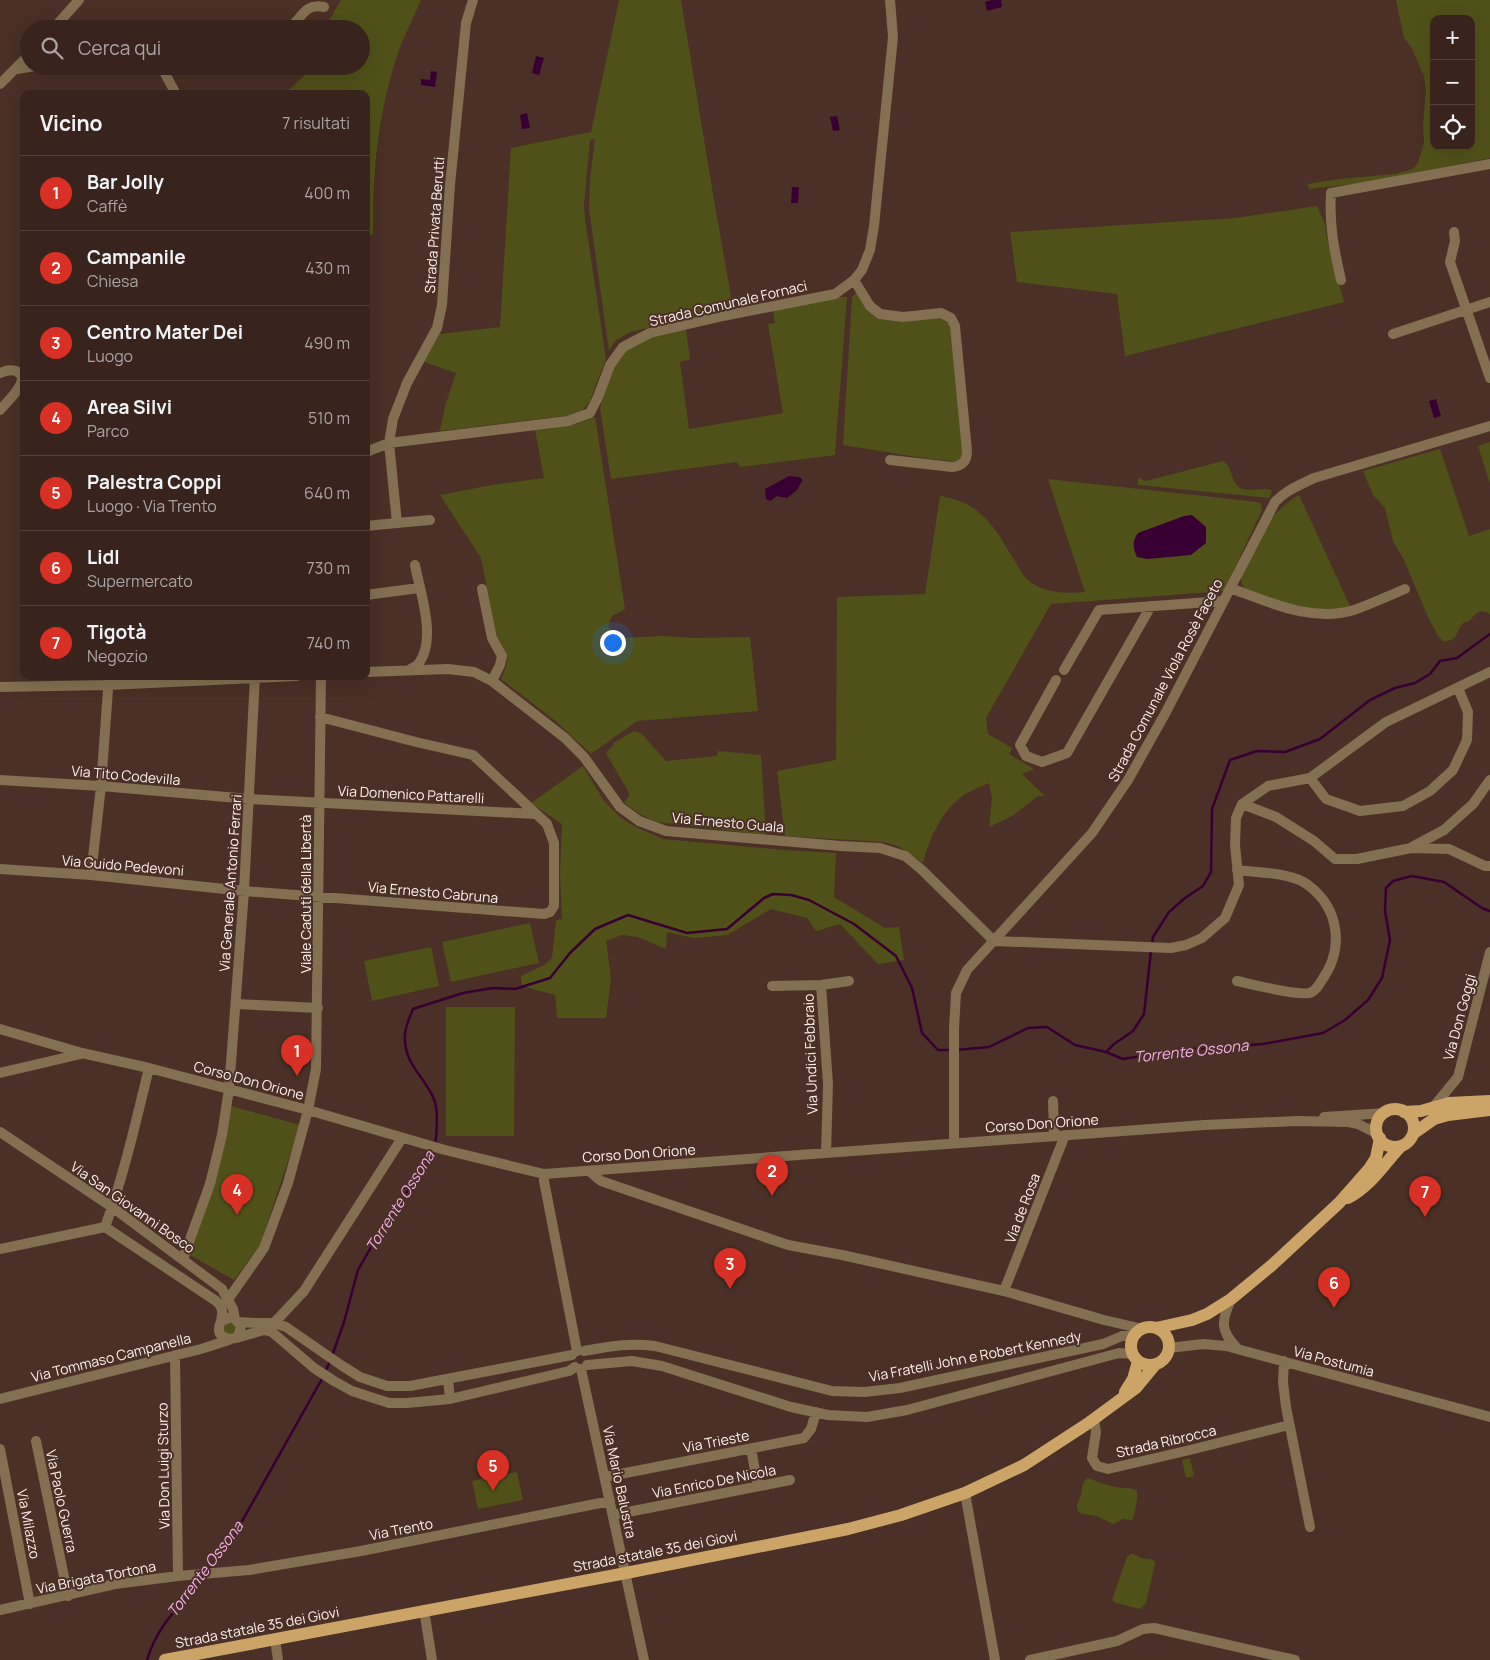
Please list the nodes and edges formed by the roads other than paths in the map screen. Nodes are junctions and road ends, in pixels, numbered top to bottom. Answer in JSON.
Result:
{"nodes":[{"id":1,"x":79,"y":0,"type":"edge"},
{"id":2,"x":473,"y":0,"type":"edge"},
{"id":3,"x":890,"y":0,"type":"edge"},
{"id":4,"x":324,"y":7,"type":"dead end"},
{"id":5,"x":61,"y":20,"type":"edge"},
{"id":6,"x":297,"y":20,"type":"edge"},
{"id":7,"x":20,"y":65,"type":"edge"},
{"id":8,"x":20,"y":68,"type":"edge"},
{"id":9,"x":16,"y":69,"type":"junction"},
{"id":10,"x":166,"y":75,"type":"edge"},
{"id":11,"x":0,"y":84,"type":"edge"},
{"id":12,"x":174,"y":90,"type":"edge"},
{"id":13,"x":1490,"y":164,"type":"edge"},
{"id":14,"x":1454,"y":232,"type":"dead end"},
{"id":15,"x":854,"y":280,"type":"junction"},
{"id":16,"x":1342,"y":280,"type":"dead end"},
{"id":17,"x":1490,"y":302,"type":"edge"},
{"id":18,"x":1466,"y":310,"type":"junction"},
{"id":19,"x":1393,"y":334,"type":"dead end"},
{"id":20,"x":0,"y":374,"type":"edge"},
{"id":21,"x":20,"y":374,"type":"edge"},
{"id":22,"x":1490,"y":378,"type":"edge"},
{"id":23,"x":20,"y":388,"type":"edge"},
{"id":24,"x":0,"y":410,"type":"edge"},
{"id":25,"x":1490,"y":426,"type":"edge"},
{"id":26,"x":389,"y":444,"type":"junction"},
{"id":27,"x":370,"y":451,"type":"edge"},
{"id":28,"x":890,"y":460,"type":"dead end"},
{"id":29,"x":430,"y":520,"type":"dead end"},
{"id":30,"x":397,"y":524,"type":"junction"},
{"id":31,"x":370,"y":526,"type":"edge"},
{"id":32,"x":414,"y":565,"type":"dead end"},
{"id":33,"x":419,"y":588,"type":"junction"},
{"id":34,"x":1230,"y":588,"type":"junction"},
{"id":35,"x":482,"y":589,"type":"dead end"},
{"id":36,"x":1405,"y":589,"type":"dead end"},
{"id":37,"x":370,"y":594,"type":"edge"},
{"id":38,"x":1223,"y":601,"type":"junction"},
{"id":39,"x":1151,"y":606,"type":"junction"},
{"id":40,"x":409,"y":670,"type":"junction"},
{"id":41,"x":1064,"y":670,"type":"dead end"},
{"id":42,"x":370,"y":672,"type":"edge"},
{"id":43,"x":1490,"y":672,"type":"edge"},
{"id":44,"x":136,"y":680,"type":"edge"},
{"id":45,"x":255,"y":680,"type":"edge"},
{"id":46,"x":321,"y":680,"type":"edge"},
{"id":47,"x":1056,"y":680,"type":"dead end"},
{"id":48,"x":108,"y":681,"type":"edge"},
{"id":49,"x":492,"y":681,"type":"junction"},
{"id":50,"x":0,"y":687,"type":"edge"},
{"id":51,"x":1458,"y":688,"type":"junction"},
{"id":52,"x":320,"y":717,"type":"junction"},
{"id":53,"x":1310,"y":778,"type":"junction"},
{"id":54,"x":0,"y":780,"type":"edge"},
{"id":55,"x":1490,"y":780,"type":"edge"},
{"id":56,"x":101,"y":786,"type":"junction"},
{"id":57,"x":249,"y":799,"type":"junction"},
{"id":58,"x":319,"y":803,"type":"junction"},
{"id":59,"x":1242,"y":804,"type":"junction"},
{"id":60,"x":536,"y":814,"type":"junction"},
{"id":61,"x":1411,"y":848,"type":"junction"},
{"id":62,"x":1490,"y":866,"type":"edge"},
{"id":63,"x":0,"y":869,"type":"edge"},
{"id":64,"x":1238,"y":870,"type":"junction"},
{"id":65,"x":91,"y":875,"type":"junction"},
{"id":66,"x":244,"y":891,"type":"junction"},
{"id":67,"x":318,"y":896,"type":"junction"},
{"id":68,"x":994,"y":940,"type":"junction"},
{"id":69,"x":1490,"y":952,"type":"edge"},
{"id":70,"x":849,"y":981,"type":"dead end"},
{"id":71,"x":1236,"y":981,"type":"dead end"},
{"id":72,"x":821,"y":985,"type":"junction"},
{"id":73,"x":772,"y":986,"type":"dead end"},
{"id":74,"x":236,"y":1004,"type":"junction"},
{"id":75,"x":318,"y":1008,"type":"junction"},
{"id":76,"x":0,"y":1029,"type":"edge"},
{"id":77,"x":82,"y":1053,"type":"junction"},
{"id":78,"x":149,"y":1068,"type":"junction"},
{"id":79,"x":0,"y":1072,"type":"edge"},
{"id":80,"x":1450,"y":1086,"type":"junction"},
{"id":81,"x":229,"y":1089,"type":"junction"},
{"id":82,"x":1053,"y":1101,"type":"dead end"},
{"id":83,"x":1490,"y":1102,"type":"edge"},
{"id":84,"x":1449,"y":1103,"type":"junction"},
{"id":85,"x":1436,"y":1106,"type":"junction"},
{"id":86,"x":308,"y":1110,"type":"junction"},
{"id":87,"x":1490,"y":1110,"type":"edge"},
{"id":88,"x":1386,"y":1112,"type":"junction"},
{"id":89,"x":1404,"y":1112,"type":"junction"},
{"id":90,"x":1434,"y":1119,"type":"junction"},
{"id":91,"x":1297,"y":1121,"type":"junction"},
{"id":92,"x":0,"y":1132,"type":"edge"},
{"id":93,"x":1414,"y":1133,"type":"junction"},
{"id":94,"x":1059,"y":1136,"type":"junction"},
{"id":95,"x":1379,"y":1136,"type":"junction"},
{"id":96,"x":402,"y":1138,"type":"junction"},
{"id":97,"x":954,"y":1142,"type":"junction"},
{"id":98,"x":1401,"y":1146,"type":"junction"},
{"id":99,"x":826,"y":1153,"type":"junction"},
{"id":100,"x":589,"y":1171,"type":"junction"},
{"id":101,"x":544,"y":1174,"type":"junction"},
{"id":102,"x":1339,"y":1203,"type":"junction"},
{"id":103,"x":112,"y":1207,"type":"junction"},
{"id":104,"x":105,"y":1227,"type":"junction"},
{"id":105,"x":0,"y":1249,"type":"edge"},
{"id":106,"x":182,"y":1259,"type":"junction"},
{"id":107,"x":1004,"y":1291,"type":"junction"},
{"id":108,"x":1231,"y":1299,"type":"junction"},
{"id":109,"x":227,"y":1301,"type":"junction"},
{"id":110,"x":237,"y":1320,"type":"junction"},
{"id":111,"x":1192,"y":1320,"type":"junction"},
{"id":112,"x":222,"y":1321,"type":"junction"},
{"id":113,"x":274,"y":1322,"type":"junction"},
{"id":114,"x":1112,"y":1322,"type":"junction"},
{"id":115,"x":1156,"y":1328,"type":"junction"},
{"id":116,"x":1139,"y":1331,"type":"junction"},
{"id":117,"x":1122,"y":1336,"type":"junction"},
{"id":118,"x":232,"y":1339,"type":"junction"},
{"id":119,"x":1169,"y":1346,"type":"junction"},
{"id":120,"x":1237,"y":1348,"type":"junction"},
{"id":121,"x":577,"y":1352,"type":"junction"},
{"id":122,"x":175,"y":1356,"type":"junction"},
{"id":123,"x":1136,"y":1357,"type":"junction"},
{"id":124,"x":1284,"y":1361,"type":"junction"},
{"id":125,"x":520,"y":1364,"type":"junction"},
{"id":126,"x":1155,"y":1365,"type":"junction"},
{"id":127,"x":581,"y":1367,"type":"junction"},
{"id":128,"x":448,"y":1379,"type":"junction"},
{"id":129,"x":524,"y":1381,"type":"junction"},
{"id":130,"x":1123,"y":1397,"type":"junction"},
{"id":131,"x":0,"y":1399,"type":"edge"},
{"id":132,"x":450,"y":1399,"type":"junction"},
{"id":133,"x":816,"y":1412,"type":"junction"},
{"id":134,"x":1490,"y":1417,"type":"edge"},
{"id":135,"x":1094,"y":1420,"type":"junction"},
{"id":136,"x":1289,"y":1425,"type":"junction"},
{"id":137,"x":36,"y":1441,"type":"dead end"},
{"id":138,"x":0,"y":1449,"type":"edge"},
{"id":139,"x":751,"y":1449,"type":"junction"},
{"id":140,"x":604,"y":1477,"type":"junction"},
{"id":141,"x":790,"y":1480,"type":"dead end"},
{"id":142,"x":758,"y":1486,"type":"junction"},
{"id":143,"x":965,"y":1493,"type":"junction"},
{"id":144,"x":610,"y":1501,"type":"junction"},
{"id":145,"x":613,"y":1515,"type":"junction"},
{"id":146,"x":1310,"y":1527,"type":"dead end"},
{"id":147,"x":626,"y":1573,"type":"junction"},
{"id":148,"x":197,"y":1575,"type":"joint"},
{"id":149,"x":178,"y":1576,"type":"junction"},
{"id":150,"x":68,"y":1596,"type":"junction"},
{"id":151,"x":30,"y":1604,"type":"junction"},
{"id":152,"x":0,"y":1610,"type":"edge"},
{"id":153,"x":424,"y":1610,"type":"junction"},
{"id":154,"x":274,"y":1639,"type":"junction"},
{"id":155,"x":184,"y":1658,"type":"edge"},
{"id":156,"x":165,"y":1660,"type":"edge"},
{"id":157,"x":278,"y":1660,"type":"edge"},
{"id":158,"x":432,"y":1660,"type":"edge"},
{"id":159,"x":644,"y":1660,"type":"edge"},
{"id":160,"x":995,"y":1660,"type":"edge"},
{"id":161,"x":1030,"y":1660,"type":"edge"},
{"id":162,"x":1295,"y":1660,"type":"edge"}],
"edges":[{"from":1,"to":5,"type":"street"},
{"from":2,"to":26,"type":"street","name":"Strada Privata Berutti"},
{"from":3,"to":15,"type":"street","name":"Strada Comunale Fornaci"},
{"from":4,"to":6,"type":"street"},
{"from":7,"to":9,"type":"street"},
{"from":8,"to":9,"type":"street"},
{"from":9,"to":11,"type":"street"},
{"from":10,"to":12,"type":"street"},
{"from":13,"to":16,"type":"street"},
{"from":14,"to":18,"type":"street"},
{"from":15,"to":26,"type":"street","name":"Strada Comunale Fornaci"},
{"from":15,"to":28,"type":"street"},
{"from":17,"to":18,"type":"street"},
{"from":18,"to":19,"type":"street"},
{"from":18,"to":22,"type":"street"},
{"from":20,"to":21,"type":"street"},
{"from":23,"to":24,"type":"street"},
{"from":25,"to":34,"type":"street","name":"Strada Comunale Viola Rosè Faceto"},
{"from":26,"to":27,"type":"street","name":"Strada Comunale Fornaci"},
{"from":26,"to":30,"type":"street","name":"Strada Privata Berutti"},
{"from":29,"to":30,"type":"street"},
{"from":30,"to":31,"type":"street"},
{"from":32,"to":33,"type":"street"},
{"from":33,"to":37,"type":"street"},
{"from":33,"to":40,"type":"street"},
{"from":34,"to":36,"type":"street"},
{"from":34,"to":38,"type":"street","name":"Strada Comunale Viola Rosè Faceto"},
{"from":35,"to":49,"type":"street"},
{"from":38,"to":39,"type":"street"},
{"from":38,"to":68,"type":"street","name":"Strada Comunale Viola Rosè Faceto"},
{"from":39,"to":41,"type":"street"},
{"from":39,"to":47,"type":"street"},
{"from":40,"to":42,"type":"street","name":"Via Ernesto Guala"},
{"from":40,"to":49,"type":"street","name":"Via Ernesto Guala"},
{"from":43,"to":51,"type":"street"},
{"from":44,"to":48,"type":"street"},
{"from":45,"to":57,"type":"street","name":"Via Generale Antonio Ferrari"},
{"from":46,"to":52,"type":"street","name":"Viale Caduti della Libertà"},
{"from":48,"to":50,"type":"street"},
{"from":48,"to":56,"type":"street"},
{"from":49,"to":68,"type":"street","name":"Via Ernesto Guala"},
{"from":51,"to":53,"type":"street"},
{"from":51,"to":53,"type":"street"},
{"from":52,"to":58,"type":"street","name":"Viale Caduti della Libertà"},
{"from":52,"to":60,"type":"street"},
{"from":53,"to":59,"type":"street"},
{"from":54,"to":56,"type":"street","name":"Via Tito Codevilla"},
{"from":55,"to":61,"type":"street"},
{"from":56,"to":57,"type":"street","name":"Via Tito Codevilla"},
{"from":56,"to":65,"type":"street"},
{"from":57,"to":58,"type":"street","name":"Via Domenico Pattarelli"},
{"from":57,"to":66,"type":"street","name":"Via Generale Antonio Ferrari"},
{"from":58,"to":60,"type":"street","name":"Via Domenico Pattarelli"},
{"from":58,"to":67,"type":"street","name":"Viale Caduti della Libertà"},
{"from":59,"to":61,"type":"street"},
{"from":59,"to":64,"type":"street"},
{"from":60,"to":67,"type":"street","name":"Via Ernesto Cabruna"},
{"from":61,"to":62,"type":"street"},
{"from":63,"to":65,"type":"street","name":"Via Guido Pedevoni"},
{"from":64,"to":68,"type":"street"},
{"from":64,"to":71,"type":"street"},
{"from":65,"to":66,"type":"street","name":"Via Guido Pedevoni"},
{"from":66,"to":67,"type":"street","name":"Via Ernesto Cabruna"},
{"from":66,"to":74,"type":"street","name":"Via Generale Antonio Ferrari"},
{"from":67,"to":75,"type":"street","name":"Viale Caduti della Libertà"},
{"from":68,"to":97,"type":"street","name":"Strada Comunale Viola Rosè Faceto"},
{"from":69,"to":80,"type":"street","name":"Via Don Goggi"},
{"from":70,"to":72,"type":"street","name":"Via Undici Febbraio"},
{"from":72,"to":73,"type":"street","name":"Via Undici Febbraio"},
{"from":72,"to":99,"type":"street","name":"Via Undici Febbraio"},
{"from":74,"to":75,"type":"street"},
{"from":74,"to":81,"type":"street","name":"Via Generale Antonio Ferrari"},
{"from":75,"to":86,"type":"street","name":"Viale Caduti della Libertà"},
{"from":76,"to":77,"type":"street","name":"Corso Don Orione"},
{"from":77,"to":78,"type":"street","name":"Corso Don Orione"},
{"from":77,"to":79,"type":"street"},
{"from":78,"to":81,"type":"street","name":"Corso Don Orione"},
{"from":78,"to":103,"type":"street"},
{"from":80,"to":84,"type":"street","name":"Via Don Goggi"},
{"from":80,"to":85,"type":"street","name":"Via Don Goggi"},
{"from":81,"to":86,"type":"street","name":"Corso Don Orione"},
{"from":81,"to":106,"type":"street","name":"Via Generale Antonio Ferrari"},
{"from":82,"to":94,"type":"street"},
{"from":83,"to":84,"type":"main road"},
{"from":84,"to":85,"type":"main road"},
{"from":84,"to":90,"type":"main road"},
{"from":85,"to":89,"type":"main road"},
{"from":86,"to":96,"type":"street","name":"Corso Don Orione"},
{"from":86,"to":109,"type":"street","name":"Viale Caduti della Libertà"},
{"from":87,"to":90,"type":"main road"},
{"from":88,"to":89,"type":"main road"},
{"from":88,"to":91,"type":"street","name":"Corso Don Orione"},
{"from":88,"to":95,"type":"main road"},
{"from":89,"to":93,"type":"main road"},
{"from":90,"to":93,"type":"main road"},
{"from":91,"to":94,"type":"street","name":"Corso Don Orione"},
{"from":91,"to":95,"type":"street","name":"Corso Don Orione"},
{"from":92,"to":103,"type":"street","name":"Via San Giovanni Bosco"},
{"from":93,"to":98,"type":"main road"},
{"from":94,"to":97,"type":"street","name":"Corso Don Orione"},
{"from":94,"to":107,"type":"street","name":"Via de Rosa"},
{"from":95,"to":98,"type":"main road"},
{"from":95,"to":102,"type":"main road"},
{"from":96,"to":101,"type":"street","name":"Corso Don Orione"},
{"from":96,"to":113,"type":"street"},
{"from":97,"to":99,"type":"street","name":"Corso Don Orione"},
{"from":98,"to":102,"type":"main road"},
{"from":99,"to":100,"type":"street","name":"Corso Don Orione"},
{"from":100,"to":101,"type":"street","name":"Corso Don Orione"},
{"from":100,"to":107,"type":"street"},
{"from":101,"to":121,"type":"street"},
{"from":102,"to":108,"type":"main road"},
{"from":103,"to":104,"type":"street"},
{"from":103,"to":106,"type":"street","name":"Via San Giovanni Bosco"},
{"from":104,"to":105,"type":"street"},
{"from":104,"to":112,"type":"street"},
{"from":106,"to":109,"type":"street","name":"Via San Giovanni Bosco"},
{"from":107,"to":114,"type":"street"},
{"from":108,"to":111,"type":"main road"},
{"from":108,"to":120,"type":"street"},
{"from":109,"to":110,"type":"street","name":"Via San Giovanni Bosco"},
{"from":110,"to":112,"type":"street","name":"Via Fratelli John e Robert Kennedy"},
{"from":110,"to":113,"type":"street","name":"Via Fratelli John e Robert Kennedy"},
{"from":110,"to":118,"type":"street"},
{"from":111,"to":115,"type":"main road"},
{"from":111,"to":119,"type":"main road"},
{"from":112,"to":118,"type":"street"},
{"from":113,"to":128,"type":"street","name":"Via Fratelli John e Robert Kennedy"},
{"from":114,"to":116,"type":"street"},
{"from":114,"to":117,"type":"street"},
{"from":115,"to":116,"type":"main road"},
{"from":115,"to":119,"type":"main road"},
{"from":116,"to":117,"type":"street","name":"Via Fratelli John e Robert Kennedy"},
{"from":116,"to":123,"type":"main road"},
{"from":117,"to":121,"type":"street","name":"Via Fratelli John e Robert Kennedy"},
{"from":118,"to":122,"type":"street","name":"Via Tommaso Campanella"},
{"from":118,"to":132,"type":"street","name":"Via Fratelli John e Robert Kennedy"},
{"from":119,"to":120,"type":"street","name":"Via Postumia"},
{"from":119,"to":126,"type":"main road"},
{"from":120,"to":124,"type":"street","name":"Via Postumia"},
{"from":121,"to":125,"type":"street","name":"Via Fratelli John e Robert Kennedy"},
{"from":121,"to":127,"type":"street"},
{"from":121,"to":127,"type":"street"},
{"from":122,"to":131,"type":"street","name":"Via Tommaso Campanella"},
{"from":122,"to":149,"type":"street","name":"Via Don Luigi Sturzo"},
{"from":123,"to":126,"type":"main road"},
{"from":123,"to":130,"type":"main road","name":"Strada statale 35 dei Giovi"},
{"from":123,"to":133,"type":"street","name":"Via Fratelli John e Robert Kennedy"},
{"from":124,"to":134,"type":"street","name":"Via Postumia"},
{"from":124,"to":136,"type":"street"},
{"from":125,"to":128,"type":"street","name":"Via Fratelli John e Robert Kennedy"},
{"from":125,"to":129,"type":"street"},
{"from":126,"to":130,"type":"main road","name":"Strada statale 35 dei Giovi"},
{"from":127,"to":129,"type":"street","name":"Via Fratelli John e Robert Kennedy"},
{"from":127,"to":133,"type":"street","name":"Via Fratelli John e Robert Kennedy"},
{"from":127,"to":140,"type":"street","name":"Via Mario Balustra"},
{"from":128,"to":132,"type":"street"},
{"from":129,"to":132,"type":"street","name":"Via Fratelli John e Robert Kennedy"},
{"from":130,"to":135,"type":"main road","name":"Strada statale 35 dei Giovi"},
{"from":133,"to":139,"type":"street","name":"Via Trieste"},
{"from":135,"to":136,"type":"street","name":"Strada Ribrocca"},
{"from":135,"to":143,"type":"main road","name":"Strada statale 35 dei Giovi"},
{"from":136,"to":146,"type":"street"},
{"from":137,"to":150,"type":"street","name":"Via Paolo Guerra"},
{"from":138,"to":151,"type":"street","name":"Via Milazzo"},
{"from":139,"to":140,"type":"street","name":"Via Trieste"},
{"from":139,"to":142,"type":"street"},
{"from":140,"to":144,"type":"street","name":"Via Mario Balustra"},
{"from":141,"to":142,"type":"street","name":"Via Enrico De Nicola"},
{"from":142,"to":145,"type":"street","name":"Via Enrico De Nicola"},
{"from":143,"to":147,"type":"main road","name":"Strada statale 35 dei Giovi"},
{"from":143,"to":160,"type":"street"},
{"from":144,"to":145,"type":"street","name":"Via Mario Balustra"},
{"from":144,"to":148,"type":"street","name":"Via Trento"},
{"from":145,"to":147,"type":"street","name":"Via Mario Balustra"},
{"from":147,"to":153,"type":"main road","name":"Strada statale 35 dei Giovi"},
{"from":147,"to":159,"type":"street","name":"Via Mario Balustra"},
{"from":148,"to":149,"type":"street","name":"Via Brigata Tortona"},
{"from":149,"to":150,"type":"street","name":"Via Brigata Tortona"},
{"from":150,"to":151,"type":"street","name":"Via Brigata Tortona"},
{"from":151,"to":152,"type":"street","name":"Via Brigata Tortona"},
{"from":153,"to":154,"type":"main road","name":"Strada statale 35 dei Giovi"},
{"from":153,"to":158,"type":"street"},
{"from":154,"to":155,"type":"main road","name":"Strada statale 35 dei Giovi"},
{"from":154,"to":157,"type":"street"},
{"from":155,"to":156,"type":"main road","name":"Strada statale 35 dei Giovi"},
{"from":161,"to":162,"type":"street"}]}
